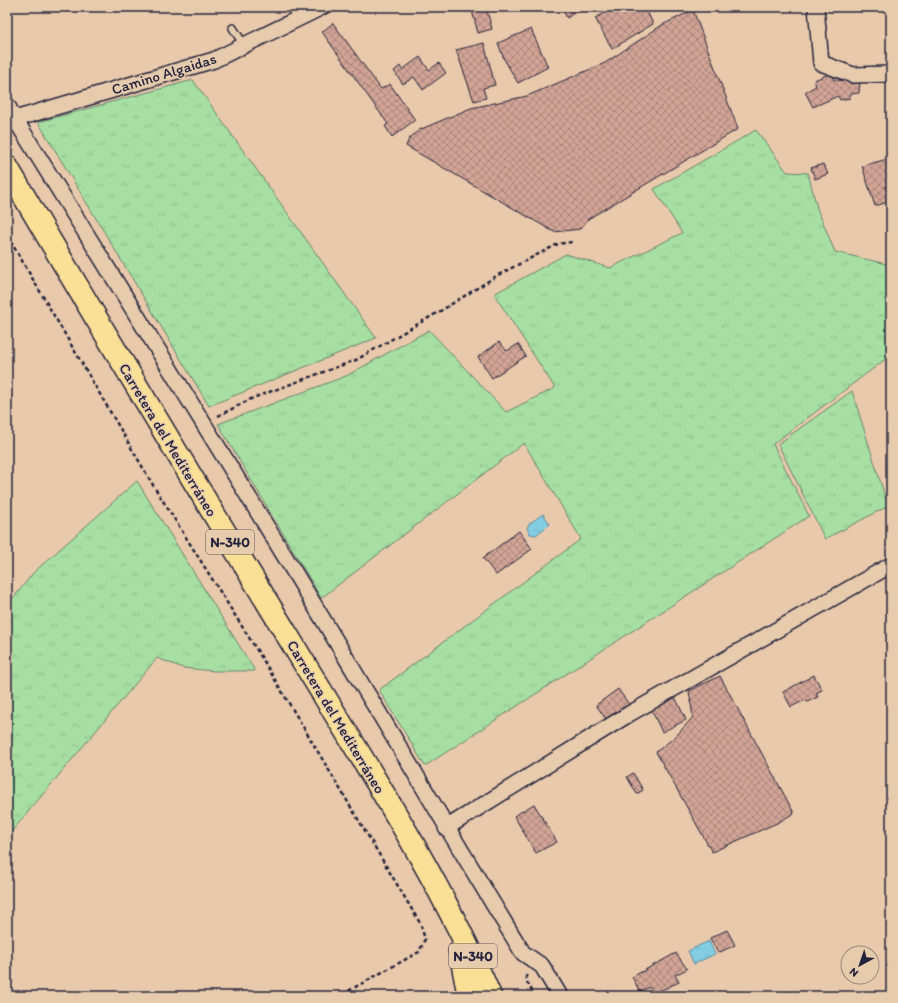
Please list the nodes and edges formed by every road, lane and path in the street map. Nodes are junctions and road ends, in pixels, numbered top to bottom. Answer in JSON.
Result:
{"nodes":[{"id":1,"x":322,"y":7,"type":"edge"},
{"id":2,"x":816,"y":7,"type":"edge"},
{"id":3,"x":233,"y":28,"type":"dead end"},
{"id":4,"x":244,"y":45,"type":"junction"},
{"id":5,"x":891,"y":74,"type":"edge"},
{"id":6,"x":7,"y":105,"type":"edge"},
{"id":7,"x":15,"y":119,"type":"junction"},
{"id":8,"x":7,"y":167,"type":"edge"},
{"id":9,"x":7,"y":235,"type":"edge"},
{"id":10,"x":572,"y":242,"type":"dead end"},
{"id":11,"x":203,"y":423,"type":"junction"},
{"id":12,"x":891,"y":565,"type":"edge"},
{"id":13,"x":446,"y":828,"type":"junction"},
{"id":14,"x":453,"y":918,"type":"junction"},
{"id":15,"x":339,"y":996,"type":"edge"},
{"id":16,"x":469,"y":996,"type":"edge"},
{"id":17,"x":490,"y":996,"type":"edge"},
{"id":18,"x":560,"y":996,"type":"edge"}],
"edges":[{"from":1,"to":4,"type":"street","name":"Camino Algaidas"},
{"from":2,"to":5,"type":"street"},
{"from":3,"to":4,"type":"lane"},
{"from":4,"to":7,"type":"street","name":"Camino Algaidas"},
{"from":6,"to":7,"type":"street"},
{"from":7,"to":11,"type":"street"},
{"from":8,"to":14,"type":"highway","name":"Carretera del Mediterráneo","number":"N-340"},
{"from":9,"to":15,"type":"path"},
{"from":10,"to":11,"type":"path"},
{"from":11,"to":13,"type":"street"},
{"from":12,"to":13,"type":"street"},
{"from":13,"to":18,"type":"street"},
{"from":14,"to":16,"type":"highway","name":"Carretera del Mediterráneo","number":"N-340"},
{"from":14,"to":17,"type":"highway","name":"Carretera del Mediterráneo","number":"N-340"}]}
